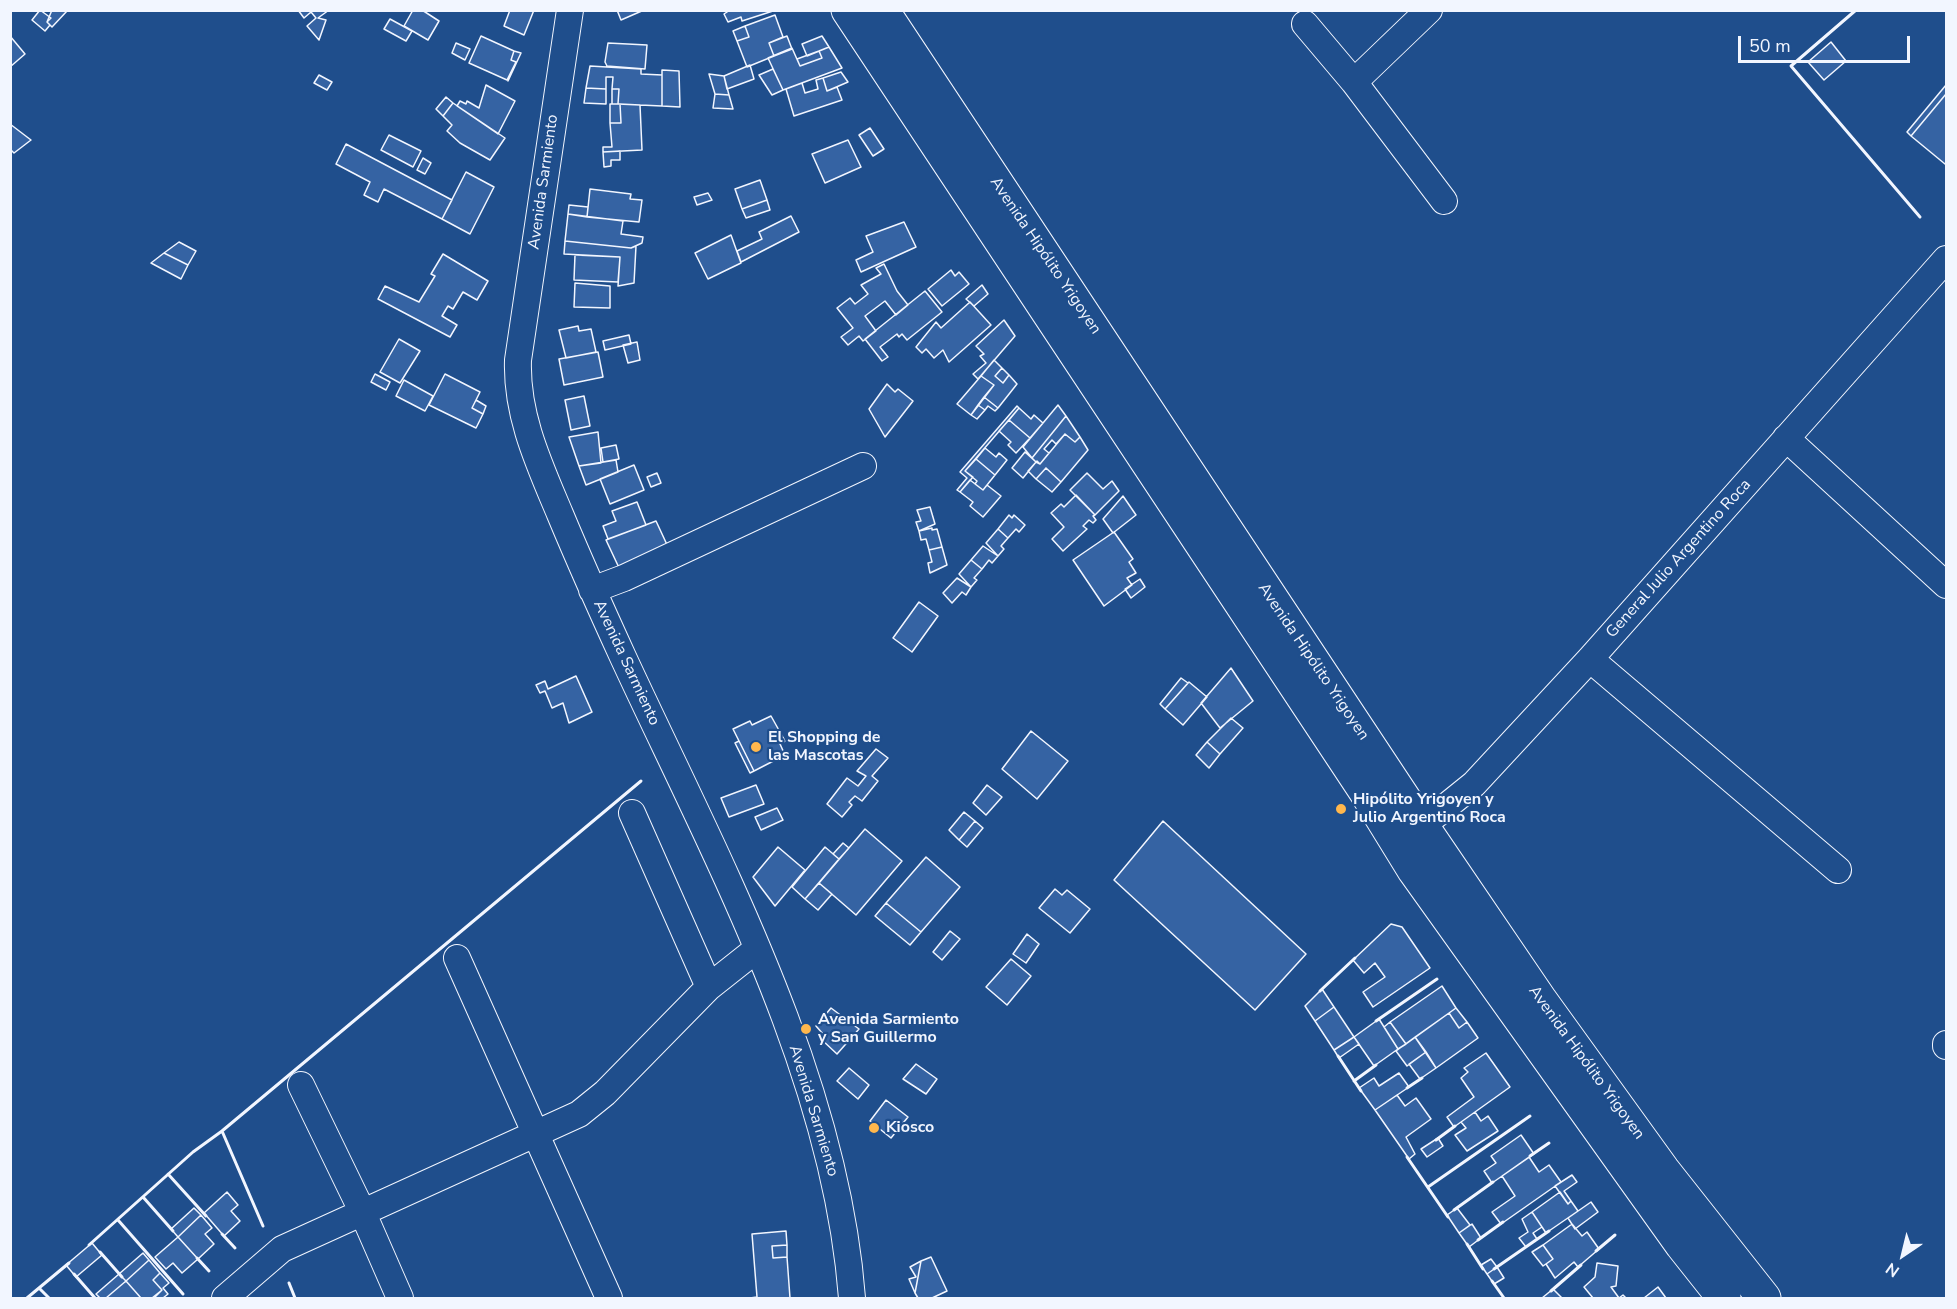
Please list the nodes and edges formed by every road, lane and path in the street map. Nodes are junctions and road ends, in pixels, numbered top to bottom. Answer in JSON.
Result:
{"nodes":[{"id":1,"x":570,"y":10,"type":"edge"},
{"id":2,"x":848,"y":10,"type":"edge"},
{"id":3,"x":882,"y":10,"type":"edge"},
{"id":4,"x":1429,"y":10,"type":"edge"},
{"id":5,"x":1305,"y":24,"type":"dead end"},
{"id":6,"x":1354,"y":82,"type":"junction"},
{"id":7,"x":1444,"y":201,"type":"dead end"},
{"id":8,"x":1947,"y":259,"type":"edge"},
{"id":9,"x":1093,"y":355,"type":"junction"},
{"id":10,"x":1786,"y":438,"type":"junction"},
{"id":11,"x":863,"y":466,"type":"dead end"},
{"id":12,"x":1947,"y":585,"type":"edge"},
{"id":13,"x":592,"y":590,"type":"junction"},
{"id":14,"x":1590,"y":659,"type":"junction"},
{"id":15,"x":632,"y":813,"type":"dead end"},
{"id":16,"x":1409,"y":833,"type":"junction"},
{"id":17,"x":1838,"y":870,"type":"dead end"},
{"id":18,"x":757,"y":949,"type":"junction"},
{"id":19,"x":457,"y":958,"type":"dead end"},
{"id":20,"x":709,"y":987,"type":"junction"},
{"id":21,"x":301,"y":1085,"type":"dead end"},
{"id":22,"x":535,"y":1134,"type":"junction"},
{"id":23,"x":362,"y":1210,"type":"junction"},
{"id":24,"x":225,"y":1299,"type":"edge"},
{"id":25,"x":400,"y":1299,"type":"edge"},
{"id":26,"x":609,"y":1299,"type":"edge"},
{"id":27,"x":852,"y":1299,"type":"edge"},
{"id":28,"x":1724,"y":1299,"type":"edge"},
{"id":29,"x":1764,"y":1299,"type":"edge"}],
"edges":[{"from":1,"to":13,"type":"street","name":"Avenida Sarmiento"},
{"from":2,"to":9,"type":"main road","name":"Avenida Hipólito Yrigoyen"},
{"from":3,"to":9,"type":"main road","name":"Avenida Hipólito Yrigoyen"},
{"from":4,"to":6,"type":"street"},
{"from":5,"to":6,"type":"street"},
{"from":6,"to":7,"type":"street"},
{"from":8,"to":10,"type":"street","name":"General Julio Argentino Roca"},
{"from":9,"to":16,"type":"main road","name":"Avenida Hipólito Yrigoyen"},
{"from":10,"to":12,"type":"street"},
{"from":10,"to":14,"type":"street","name":"General Julio Argentino Roca"},
{"from":11,"to":13,"type":"street"},
{"from":13,"to":18,"type":"street","name":"Avenida Sarmiento"},
{"from":14,"to":16,"type":"street","name":"General Julio Argentino Roca"},
{"from":14,"to":17,"type":"street"},
{"from":15,"to":20,"type":"street"},
{"from":16,"to":28,"type":"main road","name":"Avenida Hipólito Yrigoyen"},
{"from":16,"to":29,"type":"main road","name":"Avenida Hipólito Yrigoyen"},
{"from":18,"to":20,"type":"street"},
{"from":18,"to":27,"type":"street","name":"Avenida Sarmiento"},
{"from":19,"to":22,"type":"street"},
{"from":20,"to":22,"type":"street"},
{"from":21,"to":23,"type":"street"},
{"from":22,"to":23,"type":"street"},
{"from":22,"to":26,"type":"street"},
{"from":23,"to":24,"type":"street"},
{"from":23,"to":25,"type":"street"}]}
